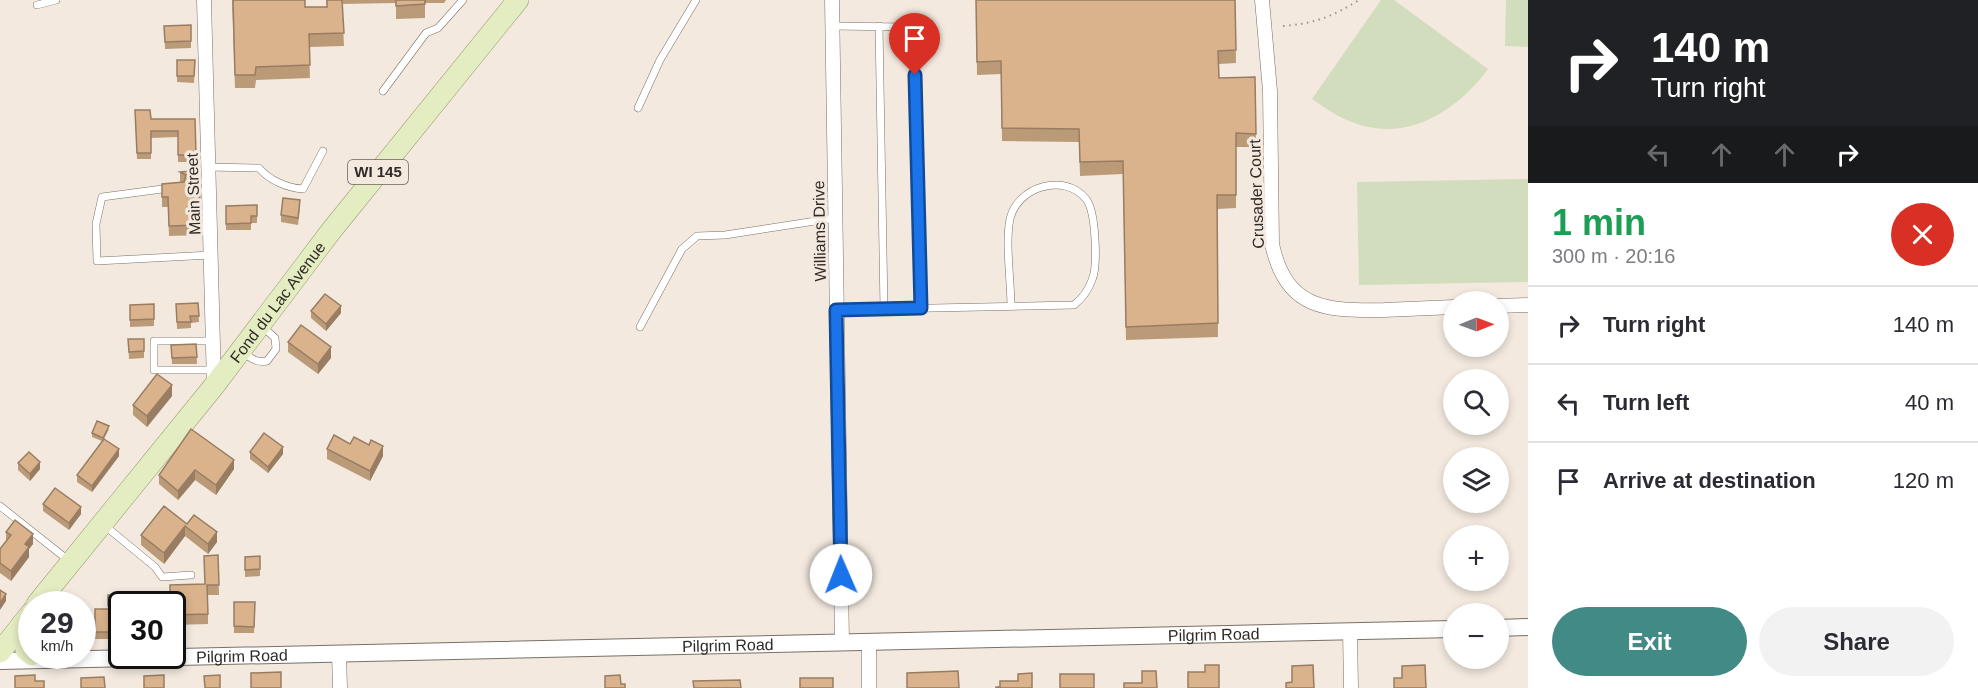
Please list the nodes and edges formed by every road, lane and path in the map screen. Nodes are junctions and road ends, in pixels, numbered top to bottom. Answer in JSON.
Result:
{"nodes":[{"id":1,"x":56,"y":0,"type":"edge"},
{"id":2,"x":204,"y":0,"type":"edge"},
{"id":3,"x":463,"y":0,"type":"edge"},
{"id":4,"x":518,"y":0,"type":"edge"},
{"id":5,"x":696,"y":0,"type":"edge"},
{"id":6,"x":832,"y":0,"type":"edge"},
{"id":7,"x":1262,"y":0,"type":"edge"},
{"id":8,"x":1359,"y":0,"type":"edge"},
{"id":9,"x":37,"y":5,"type":"dead end"},
{"id":10,"x":832,"y":26,"type":"junction"},
{"id":11,"x":1283,"y":26,"type":"dead end"},
{"id":12,"x":879,"y":27,"type":"junction"},
{"id":13,"x":383,"y":91,"type":"dead end"},
{"id":14,"x":638,"y":108,"type":"dead end"},
{"id":15,"x":323,"y":151,"type":"dead end"},
{"id":16,"x":208,"y":167,"type":"junction"},
{"id":17,"x":181,"y":188,"type":"edge"},
{"id":18,"x":835,"y":218,"type":"junction"},
{"id":19,"x":211,"y":255,"type":"junction"},
{"id":20,"x":1528,"y":305,"type":"edge"},
{"id":21,"x":1509,"y":306,"type":"edge"},
{"id":22,"x":1011,"y":307,"type":"junction"},
{"id":23,"x":1443,"y":307,"type":"edge"},
{"id":24,"x":921,"y":308,"type":"junction"},
{"id":25,"x":884,"y":309,"type":"junction"},
{"id":26,"x":836,"y":310,"type":"junction"},
{"id":27,"x":640,"y":327,"type":"dead end"},
{"id":28,"x":213,"y":341,"type":"junction"},
{"id":29,"x":214,"y":378,"type":"junction"},
{"id":30,"x":0,"y":506,"type":"edge"},
{"id":31,"x":102,"y":523,"type":"junction"},
{"id":32,"x":70,"y":561,"type":"junction"},
{"id":33,"x":191,"y":576,"type":"dead end"},
{"id":34,"x":47,"y":591,"type":"edge"},
{"id":35,"x":1528,"y":627,"type":"edge"},
{"id":36,"x":1509,"y":628,"type":"edge"},
{"id":37,"x":18,"y":629,"type":"edge"},
{"id":38,"x":1443,"y":629,"type":"edge"},
{"id":39,"x":1350,"y":631,"type":"junction"},
{"id":40,"x":842,"y":642,"type":"junction"},
{"id":41,"x":869,"y":642,"type":"junction"},
{"id":42,"x":0,"y":652,"type":"edge"},
{"id":43,"x":339,"y":653,"type":"junction"},
{"id":44,"x":96,"y":656,"type":"edge"},
{"id":45,"x":18,"y":659,"type":"edge"},
{"id":46,"x":0,"y":661,"type":"edge"},
{"id":47,"x":340,"y":688,"type":"edge"},
{"id":48,"x":869,"y":688,"type":"edge"},
{"id":49,"x":1351,"y":688,"type":"edge"}],
"edges":[{"from":1,"to":9,"type":"lane"},
{"from":2,"to":16,"type":"street","name":"Main Street"},
{"from":3,"to":13,"type":"lane"},
{"from":4,"to":29,"type":"main road","name":"Fond du Lac Avenue","number":"WI 145"},
{"from":5,"to":14,"type":"lane"},
{"from":6,"to":10,"type":"street","name":"Williams Drive"},
{"from":7,"to":23,"type":"street","name":"Crusader Court"},
{"from":8,"to":11,"type":"path"},
{"from":10,"to":12,"type":"lane"},
{"from":10,"to":18,"type":"street","name":"Williams Drive"},
{"from":12,"to":24,"type":"lane"},
{"from":12,"to":25,"type":"lane"},
{"from":15,"to":16,"type":"lane"},
{"from":16,"to":19,"type":"street","name":"Main Street"},
{"from":17,"to":19,"type":"lane"},
{"from":18,"to":26,"type":"street","name":"Williams Drive"},
{"from":18,"to":27,"type":"lane"},
{"from":19,"to":28,"type":"street","name":"Main Street"},
{"from":20,"to":21,"type":"street"},
{"from":22,"to":22,"type":"lane"},
{"from":22,"to":24,"type":"lane"},
{"from":24,"to":25,"type":"lane"},
{"from":25,"to":26,"type":"lane"},
{"from":26,"to":40,"type":"street","name":"Williams Drive"},
{"from":28,"to":29,"type":"street","name":"Main Street"},
{"from":28,"to":29,"type":"lane"},
{"from":29,"to":31,"type":"main road","name":"Fond du Lac Avenue","number":"WI 145"},
{"from":30,"to":32,"type":"lane"},
{"from":31,"to":32,"type":"main road","name":"Fond du Lac Avenue","number":"WI 145"},
{"from":31,"to":33,"type":"lane"},
{"from":32,"to":34,"type":"main road","name":"Fond du Lac Avenue","number":"WI 145"},
{"from":35,"to":36,"type":"street"},
{"from":37,"to":42,"type":"main road"},
{"from":38,"to":39,"type":"street","name":"Pilgrim Road"},
{"from":39,"to":41,"type":"street","name":"Pilgrim Road"},
{"from":39,"to":49,"type":"street"},
{"from":40,"to":41,"type":"street","name":"Pilgrim Road"},
{"from":40,"to":43,"type":"street","name":"Pilgrim Road"},
{"from":41,"to":48,"type":"street"},
{"from":43,"to":44,"type":"street","name":"Pilgrim Road"},
{"from":43,"to":47,"type":"street"},
{"from":45,"to":46,"type":"street","name":"Pilgrim Road"}]}
